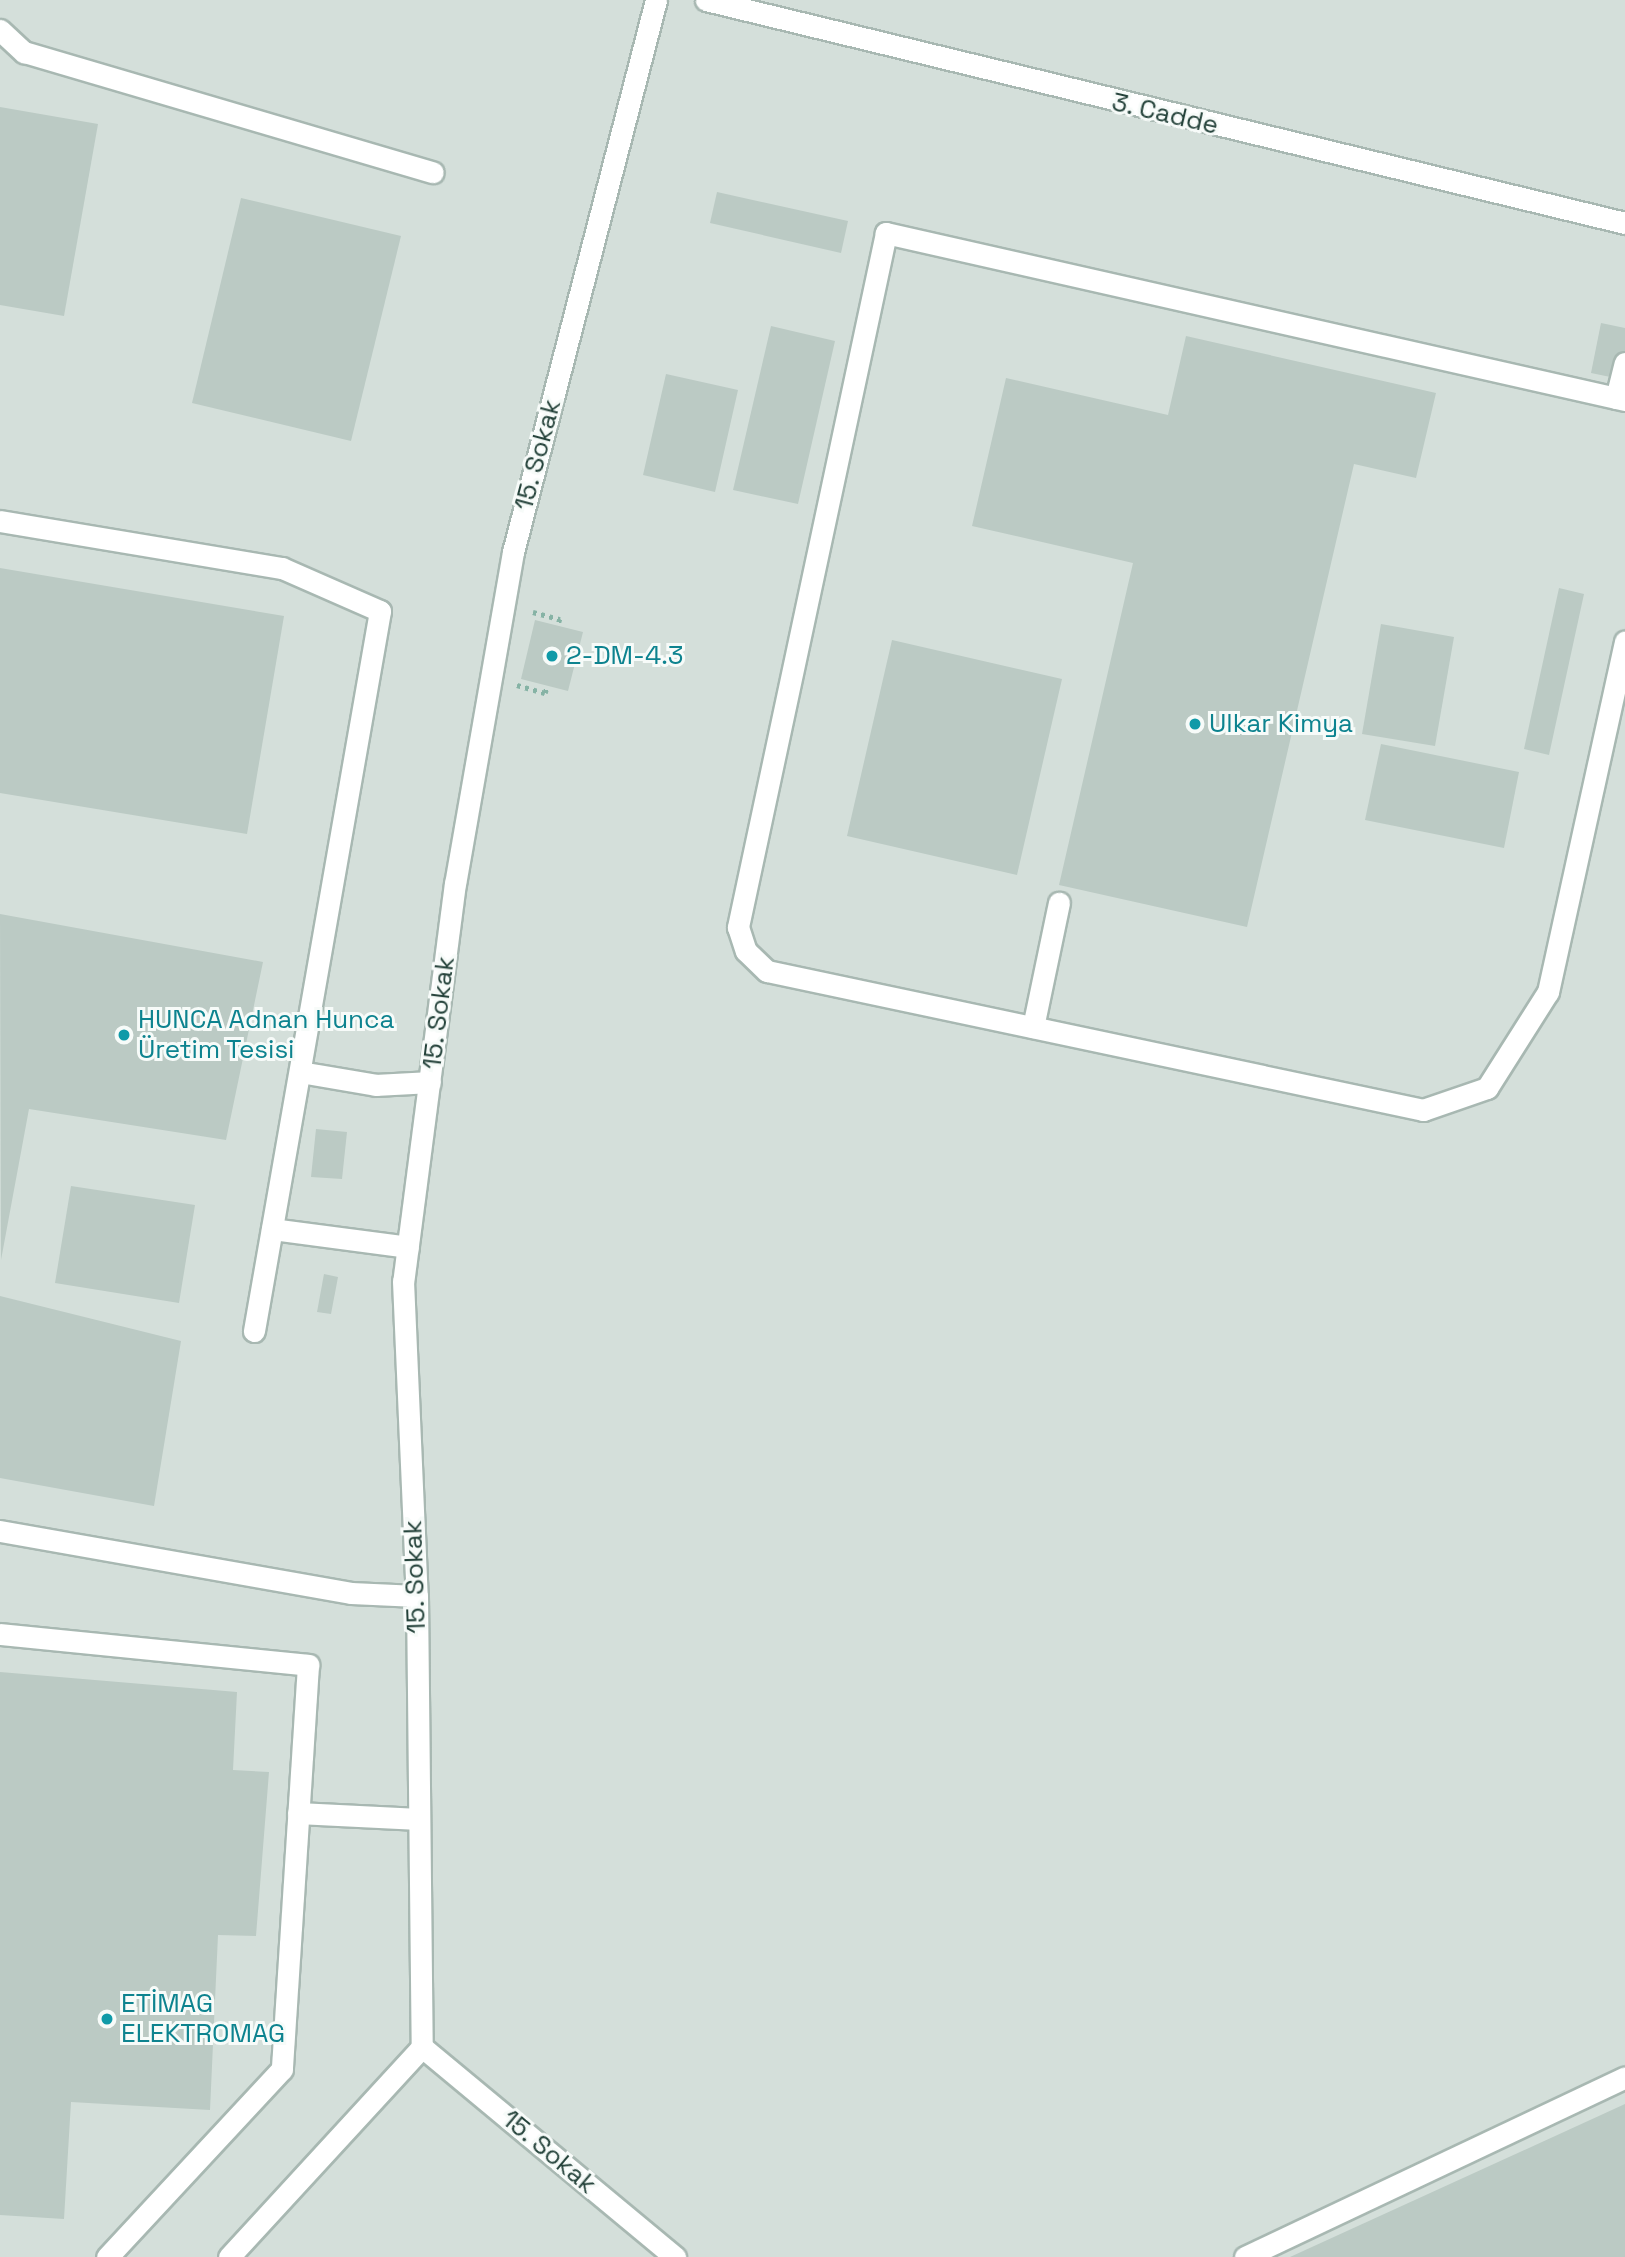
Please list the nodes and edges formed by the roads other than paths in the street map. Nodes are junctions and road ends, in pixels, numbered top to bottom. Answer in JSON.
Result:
{"nodes":[{"id":1,"x":656,"y":0,"type":"edge"},
{"id":2,"x":706,"y":0,"type":"edge"},
{"id":3,"x":0,"y":30,"type":"edge"},
{"id":4,"x":433,"y":172,"type":"dead end"},
{"id":5,"x":1625,"y":223,"type":"edge"},
{"id":6,"x":1625,"y":363,"type":"edge"},
{"id":7,"x":1620,"y":399,"type":"edge"},
{"id":8,"x":0,"y":521,"type":"edge"},
{"id":9,"x":1625,"y":641,"type":"edge"},
{"id":10,"x":1059,"y":903,"type":"dead end"},
{"id":11,"x":1033,"y":1027,"type":"junction"},
{"id":12,"x":300,"y":1072,"type":"junction"},
{"id":13,"x":430,"y":1082,"type":"junction"},
{"id":14,"x":272,"y":1230,"type":"junction"},
{"id":15,"x":408,"y":1247,"type":"junction"},
{"id":16,"x":254,"y":1331,"type":"dead end"},
{"id":17,"x":0,"y":1531,"type":"edge"},
{"id":18,"x":417,"y":1596,"type":"junction"},
{"id":19,"x":0,"y":1634,"type":"edge"},
{"id":20,"x":298,"y":1813,"type":"junction"},
{"id":21,"x":419,"y":1819,"type":"junction"},
{"id":22,"x":422,"y":2047,"type":"junction"},
{"id":23,"x":1625,"y":2077,"type":"edge"},
{"id":24,"x":107,"y":2257,"type":"edge"},
{"id":25,"x":229,"y":2257,"type":"edge"},
{"id":26,"x":675,"y":2257,"type":"edge"},
{"id":27,"x":1245,"y":2257,"type":"edge"}],
"edges":[{"from":1,"to":13,"type":"street","name":"15. Sokak"},
{"from":2,"to":5,"type":"street","name":"3. Cadde"},
{"from":3,"to":4,"type":"street"},
{"from":6,"to":7,"type":"street"},
{"from":7,"to":11,"type":"street"},
{"from":8,"to":12,"type":"street"},
{"from":9,"to":11,"type":"street"},
{"from":10,"to":11,"type":"street"},
{"from":12,"to":13,"type":"street"},
{"from":12,"to":14,"type":"street"},
{"from":13,"to":15,"type":"street","name":"15. Sokak"},
{"from":14,"to":15,"type":"street"},
{"from":14,"to":16,"type":"street"},
{"from":15,"to":18,"type":"street","name":"15. Sokak"},
{"from":17,"to":18,"type":"street"},
{"from":18,"to":21,"type":"street","name":"15. Sokak"},
{"from":19,"to":20,"type":"street"},
{"from":20,"to":21,"type":"street"},
{"from":20,"to":24,"type":"street"},
{"from":21,"to":22,"type":"street","name":"15. Sokak"},
{"from":22,"to":25,"type":"street"},
{"from":22,"to":26,"type":"street","name":"15. Sokak"},
{"from":23,"to":27,"type":"street"}]}
